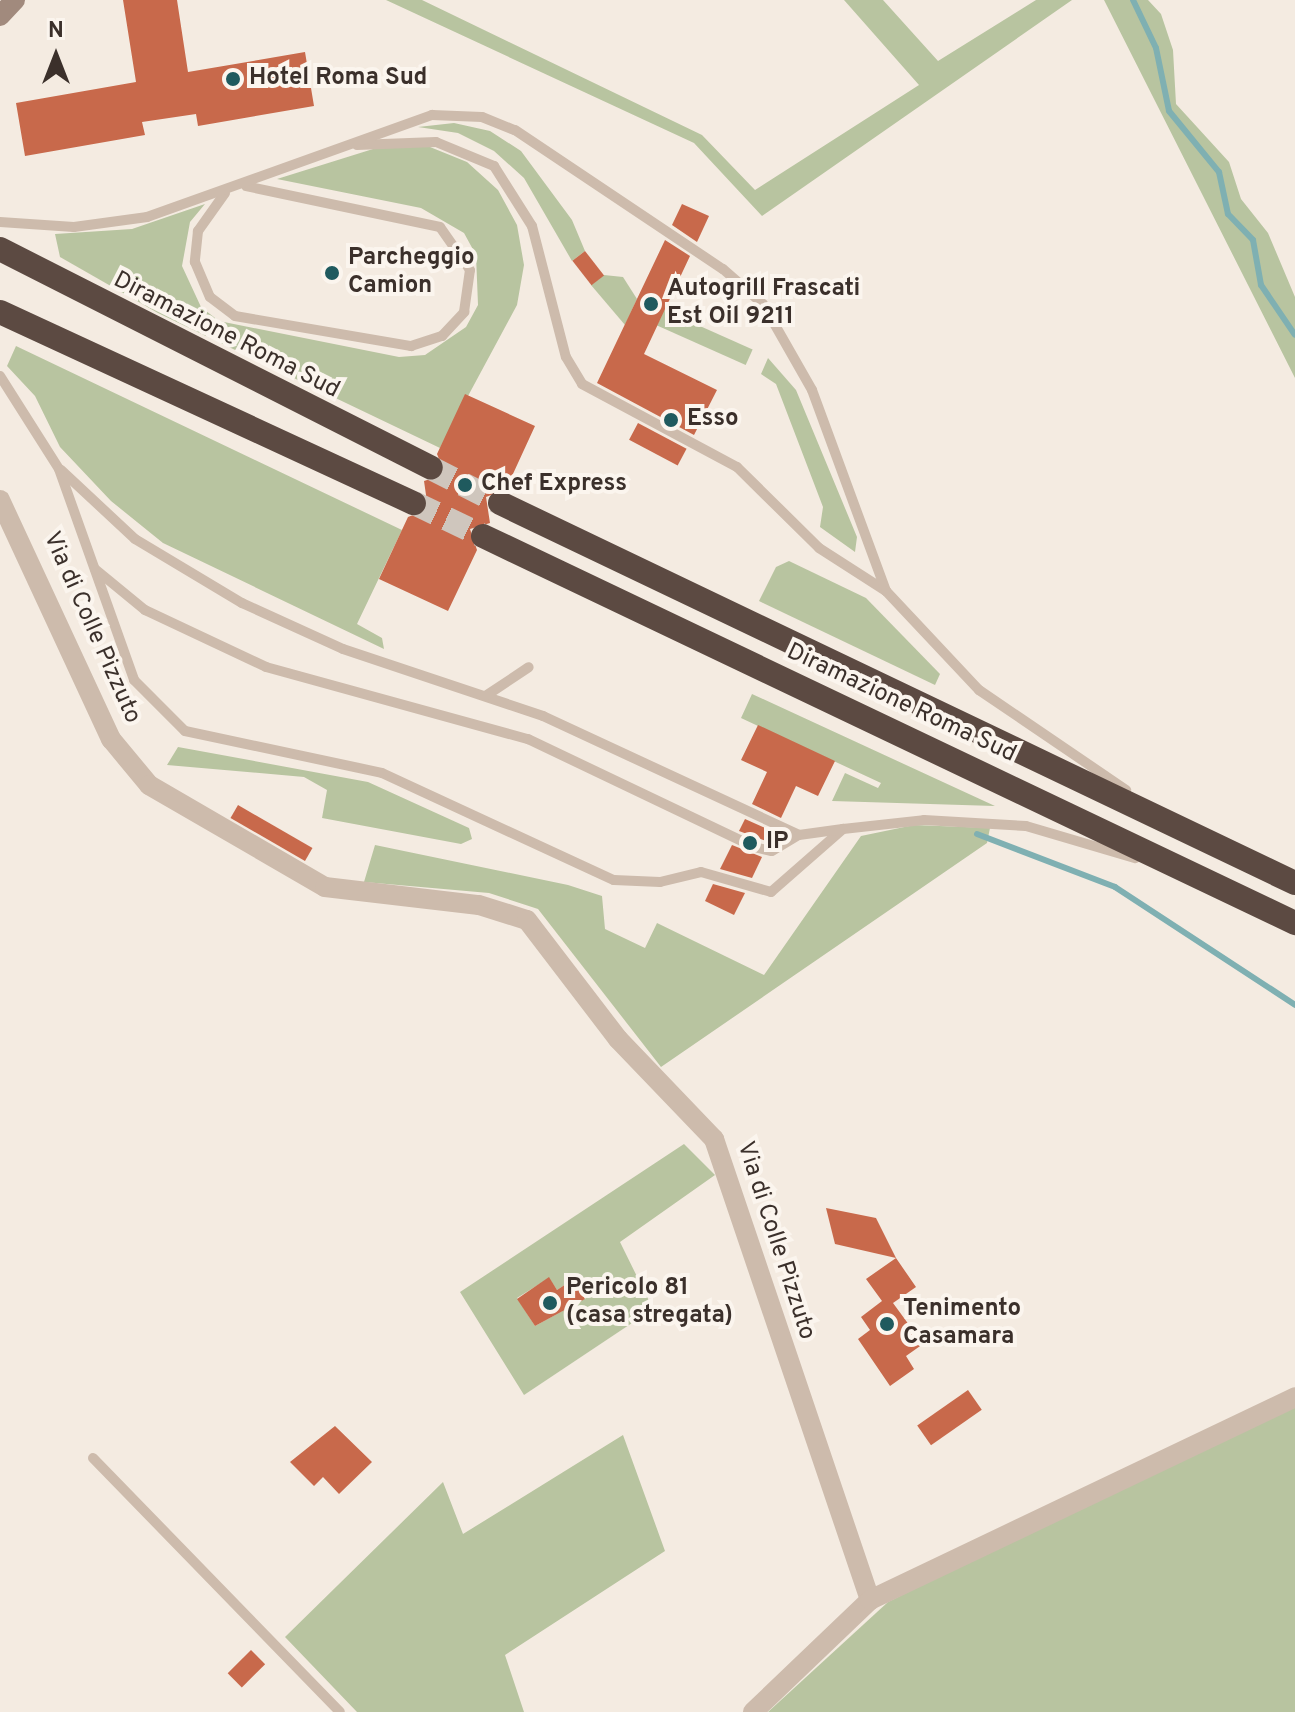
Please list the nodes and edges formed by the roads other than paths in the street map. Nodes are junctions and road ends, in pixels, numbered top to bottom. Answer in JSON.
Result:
{"nodes":[{"id":1,"x":15,"y":0,"type":"edge"},
{"id":2,"x":0,"y":16,"type":"edge"},
{"id":3,"x":347,"y":146,"type":"junction"},
{"id":4,"x":243,"y":186,"type":"junction"},
{"id":5,"x":227,"y":192,"type":"junction"},
{"id":6,"x":0,"y":222,"type":"edge"},
{"id":7,"x":0,"y":249,"type":"edge"},
{"id":8,"x":0,"y":312,"type":"edge"},
{"id":9,"x":0,"y":376,"type":"edge"},
{"id":10,"x":431,"y":468,"type":"tunnel mouth"},
{"id":11,"x":59,"y":469,"type":"junction"},
{"id":12,"x":0,"y":500,"type":"edge"},
{"id":13,"x":414,"y":503,"type":"tunnel mouth"},
{"id":14,"x":500,"y":503,"type":"tunnel mouth"},
{"id":15,"x":483,"y":536,"type":"tunnel mouth"},
{"id":16,"x":93,"y":568,"type":"junction"},
{"id":17,"x":886,"y":591,"type":"junction"},
{"id":18,"x":529,"y":667,"type":"dead end"},
{"id":19,"x":487,"y":695,"type":"junction"},
{"id":20,"x":843,"y":829,"type":"junction"},
{"id":21,"x":799,"y":835,"type":"junction"},
{"id":22,"x":1224,"y":848,"type":"junction"},
{"id":23,"x":1295,"y":883,"type":"edge"},
{"id":24,"x":1216,"y":885,"type":"junction"},
{"id":25,"x":1295,"y":923,"type":"edge"},
{"id":26,"x":1295,"y":1397,"type":"edge"},
{"id":27,"x":93,"y":1458,"type":"dead end"},
{"id":28,"x":870,"y":1600,"type":"junction"},
{"id":29,"x":340,"y":1712,"type":"edge"},
{"id":30,"x":753,"y":1712,"type":"edge"}],
"edges":[{"from":1,"to":2,"type":"main road"},
{"from":3,"to":4,"type":"lane"},
{"from":3,"to":17,"type":"lane"},
{"from":3,"to":17,"type":"lane"},
{"from":4,"to":5,"type":"lane"},
{"from":4,"to":5,"type":"lane"},
{"from":5,"to":6,"type":"lane"},
{"from":7,"to":10,"type":"highway","name":"Diramazione Roma Sud"},
{"from":8,"to":13,"type":"highway"},
{"from":9,"to":11,"type":"lane"},
{"from":11,"to":16,"type":"lane"},
{"from":11,"to":19,"type":"lane"},
{"from":12,"to":28,"type":"street","name":"Via di Colle Pizzuto"},
{"from":14,"to":22,"type":"highway","name":"Diramazione Roma Sud"},
{"from":15,"to":24,"type":"highway","name":"Diramazione Roma Sud"},
{"from":16,"to":20,"type":"lane"},
{"from":16,"to":21,"type":"lane"},
{"from":17,"to":22,"type":"lane"},
{"from":18,"to":19,"type":"lane"},
{"from":19,"to":21,"type":"lane"},
{"from":20,"to":21,"type":"lane"},
{"from":20,"to":24,"type":"lane"},
{"from":22,"to":23,"type":"highway","name":"Diramazione Roma Sud"},
{"from":24,"to":25,"type":"highway","name":"Diramazione Roma Sud"},
{"from":26,"to":28,"type":"street"},
{"from":27,"to":29,"type":"lane"},
{"from":28,"to":30,"type":"street"}]}
